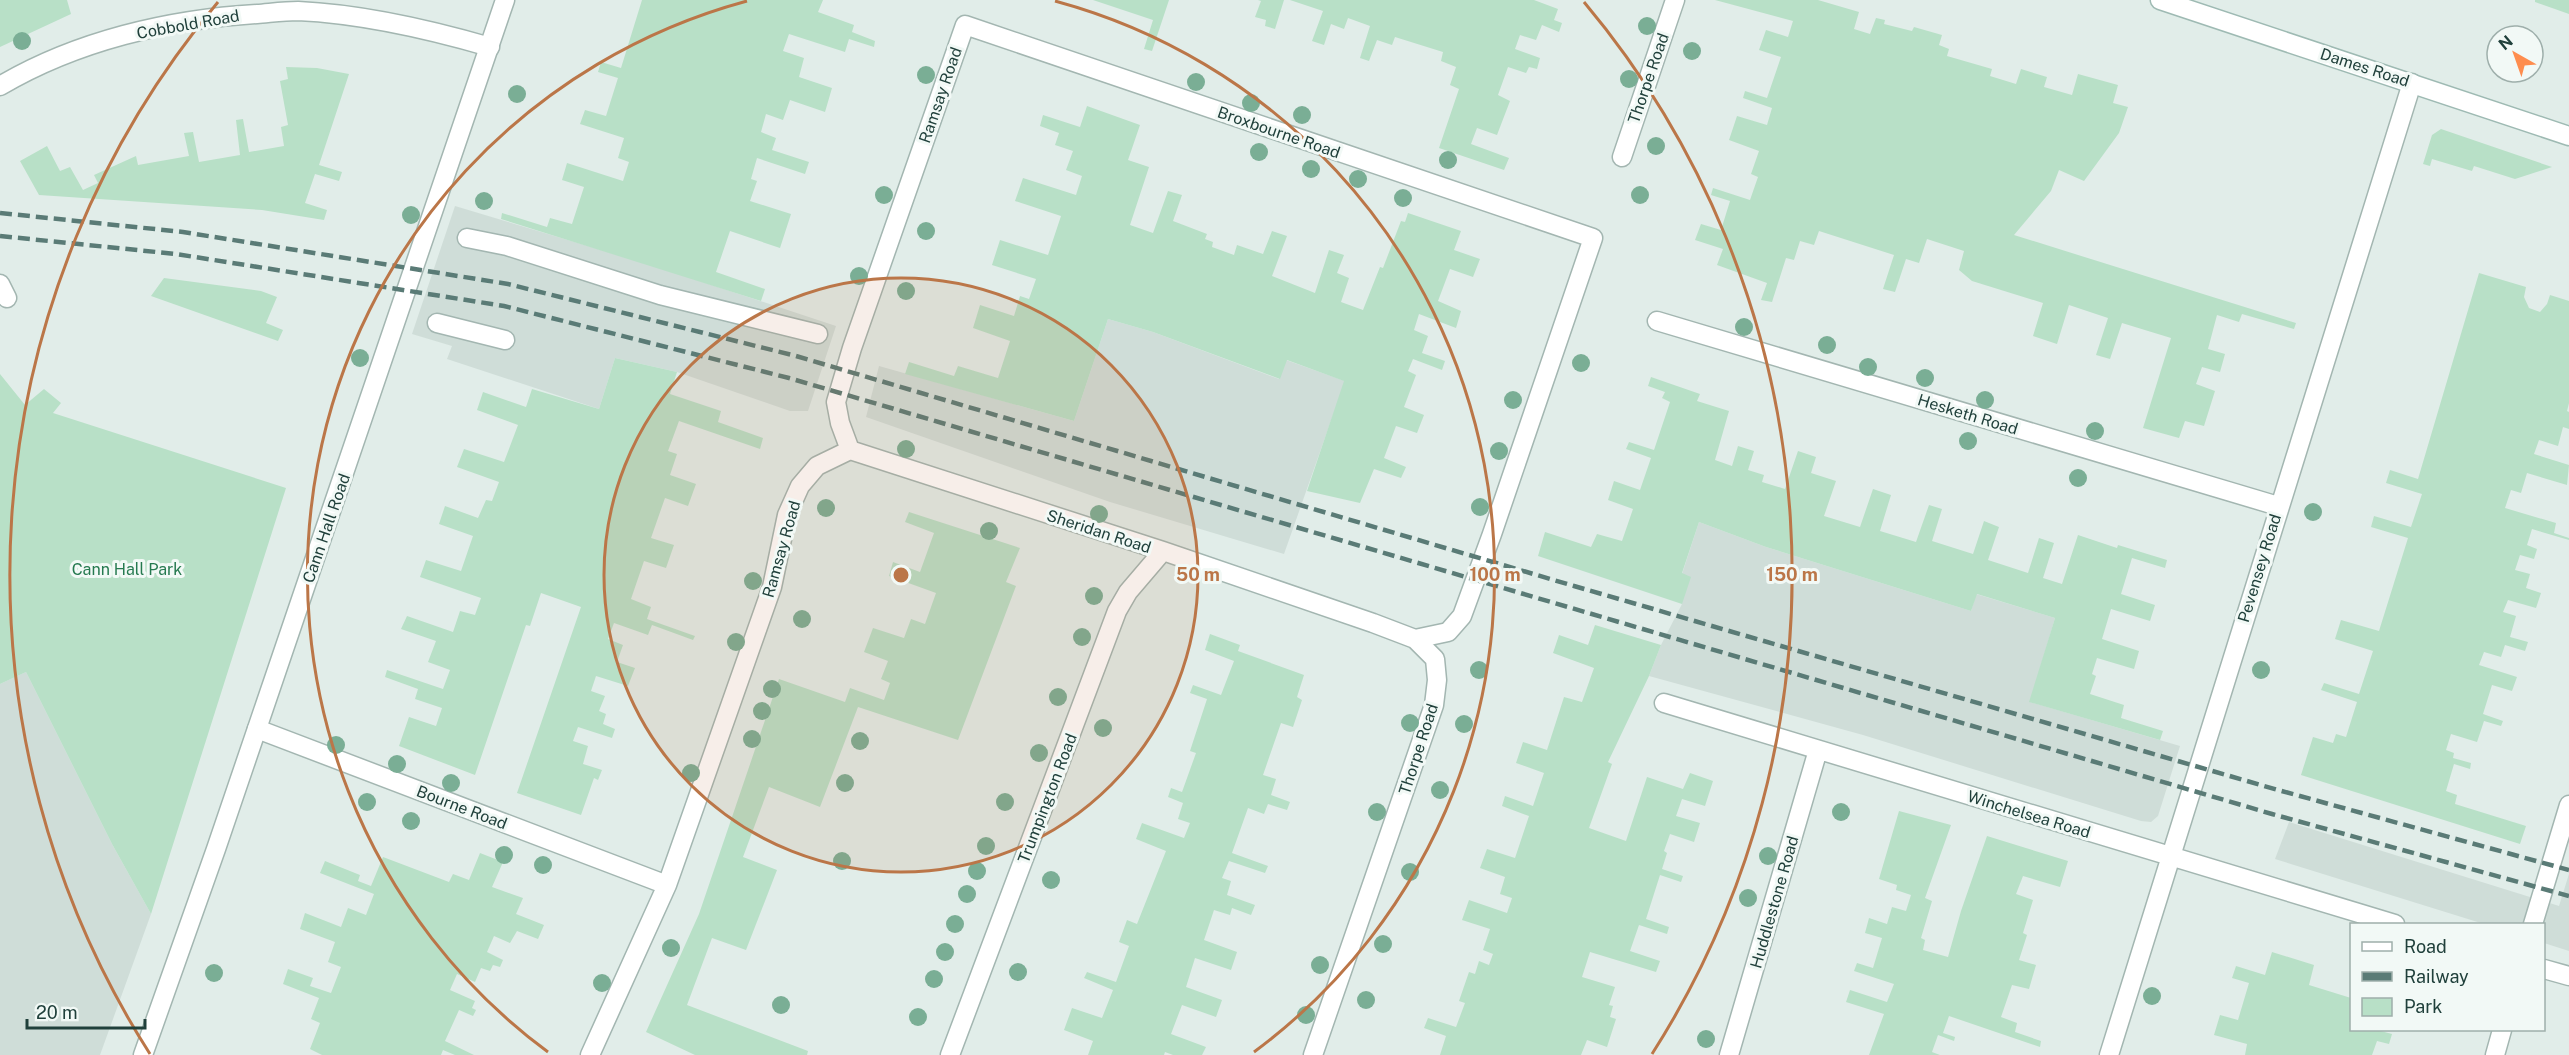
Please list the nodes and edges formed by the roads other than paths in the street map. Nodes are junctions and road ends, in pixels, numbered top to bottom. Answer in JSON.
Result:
{"nodes":[{"id":1,"x":505,"y":0,"type":"edge"},
{"id":2,"x":1675,"y":0,"type":"edge"},
{"id":3,"x":2160,"y":0,"type":"edge"},
{"id":4,"x":965,"y":25,"type":"joint"},
{"id":5,"x":490,"y":47,"type":"junction"},
{"id":6,"x":2412,"y":83,"type":"junction"},
{"id":7,"x":0,"y":86,"type":"edge"},
{"id":8,"x":2569,"y":136,"type":"edge"},
{"id":9,"x":1622,"y":157,"type":"dead end"},
{"id":10,"x":467,"y":238,"type":"dead end"},
{"id":11,"x":1657,"y":321,"type":"dead end"},
{"id":12,"x":437,"y":323,"type":"dead end"},
{"id":13,"x":818,"y":334,"type":"dead end"},
{"id":14,"x":505,"y":340,"type":"dead end"},
{"id":15,"x":850,"y":450,"type":"junction"},
{"id":16,"x":2278,"y":506,"type":"junction"},
{"id":17,"x":1162,"y":551,"type":"junction"},
{"id":18,"x":1415,"y":639,"type":"junction"},
{"id":19,"x":1664,"y":703,"type":"dead end"},
{"id":20,"x":257,"y":729,"type":"junction"},
{"id":21,"x":1818,"y":750,"type":"junction"},
{"id":22,"x":2569,"y":805,"type":"edge"},
{"id":23,"x":2171,"y":857,"type":"junction"},
{"id":24,"x":667,"y":885,"type":"junction"},
{"id":25,"x":2393,"y":923,"type":"edge"},
{"id":26,"x":2533,"y":923,"type":"edge"},
{"id":27,"x":2545,"y":969,"type":"edge"},
{"id":28,"x":2569,"y":976,"type":"edge"},
{"id":29,"x":2501,"y":1031,"type":"edge"},
{"id":30,"x":143,"y":1055,"type":"edge"},
{"id":31,"x":590,"y":1055,"type":"edge"},
{"id":32,"x":950,"y":1055,"type":"edge"},
{"id":33,"x":1313,"y":1055,"type":"edge"},
{"id":34,"x":1729,"y":1055,"type":"edge"},
{"id":35,"x":2109,"y":1055,"type":"edge"},
{"id":36,"x":2495,"y":1055,"type":"edge"}],
"edges":[{"from":1,"to":5,"type":"street","name":"Cann Hall Road"},
{"from":2,"to":9,"type":"street","name":"Thorpe Road"},
{"from":3,"to":6,"type":"street","name":"Dames Road"},
{"from":4,"to":15,"type":"street","name":"Ramsay Road"},
{"from":4,"to":18,"type":"street","name":"Broxbourne Road"},
{"from":5,"to":7,"type":"street","name":"Cobbold Road"},
{"from":5,"to":20,"type":"street","name":"Cann Hall Road"},
{"from":6,"to":8,"type":"street","name":"Dames Road"},
{"from":6,"to":16,"type":"street","name":"Pevensey Road"},
{"from":10,"to":13,"type":"street"},
{"from":11,"to":16,"type":"street","name":"Hesketh Road"},
{"from":12,"to":14,"type":"street"},
{"from":15,"to":17,"type":"street","name":"Sheridan Road"},
{"from":15,"to":24,"type":"street","name":"Ramsay Road"},
{"from":16,"to":23,"type":"street","name":"Pevensey Road"},
{"from":17,"to":18,"type":"street","name":"Sheridan Road"},
{"from":17,"to":32,"type":"street","name":"Trumpington Road"},
{"from":18,"to":33,"type":"street","name":"Thorpe Road"},
{"from":19,"to":21,"type":"street","name":"Winchelsea Road"},
{"from":20,"to":24,"type":"street","name":"Bourne Road"},
{"from":20,"to":30,"type":"street","name":"Cann Hall Road"},
{"from":21,"to":23,"type":"street","name":"Winchelsea Road"},
{"from":21,"to":34,"type":"street","name":"Huddlestone Road"},
{"from":22,"to":26,"type":"street"},
{"from":23,"to":25,"type":"street","name":"Winchelsea Road"},
{"from":23,"to":35,"type":"street","name":"Pevensey Road"},
{"from":24,"to":31,"type":"street","name":"Ramsay Road"},
{"from":27,"to":28,"type":"street"},
{"from":29,"to":36,"type":"street"}]}
